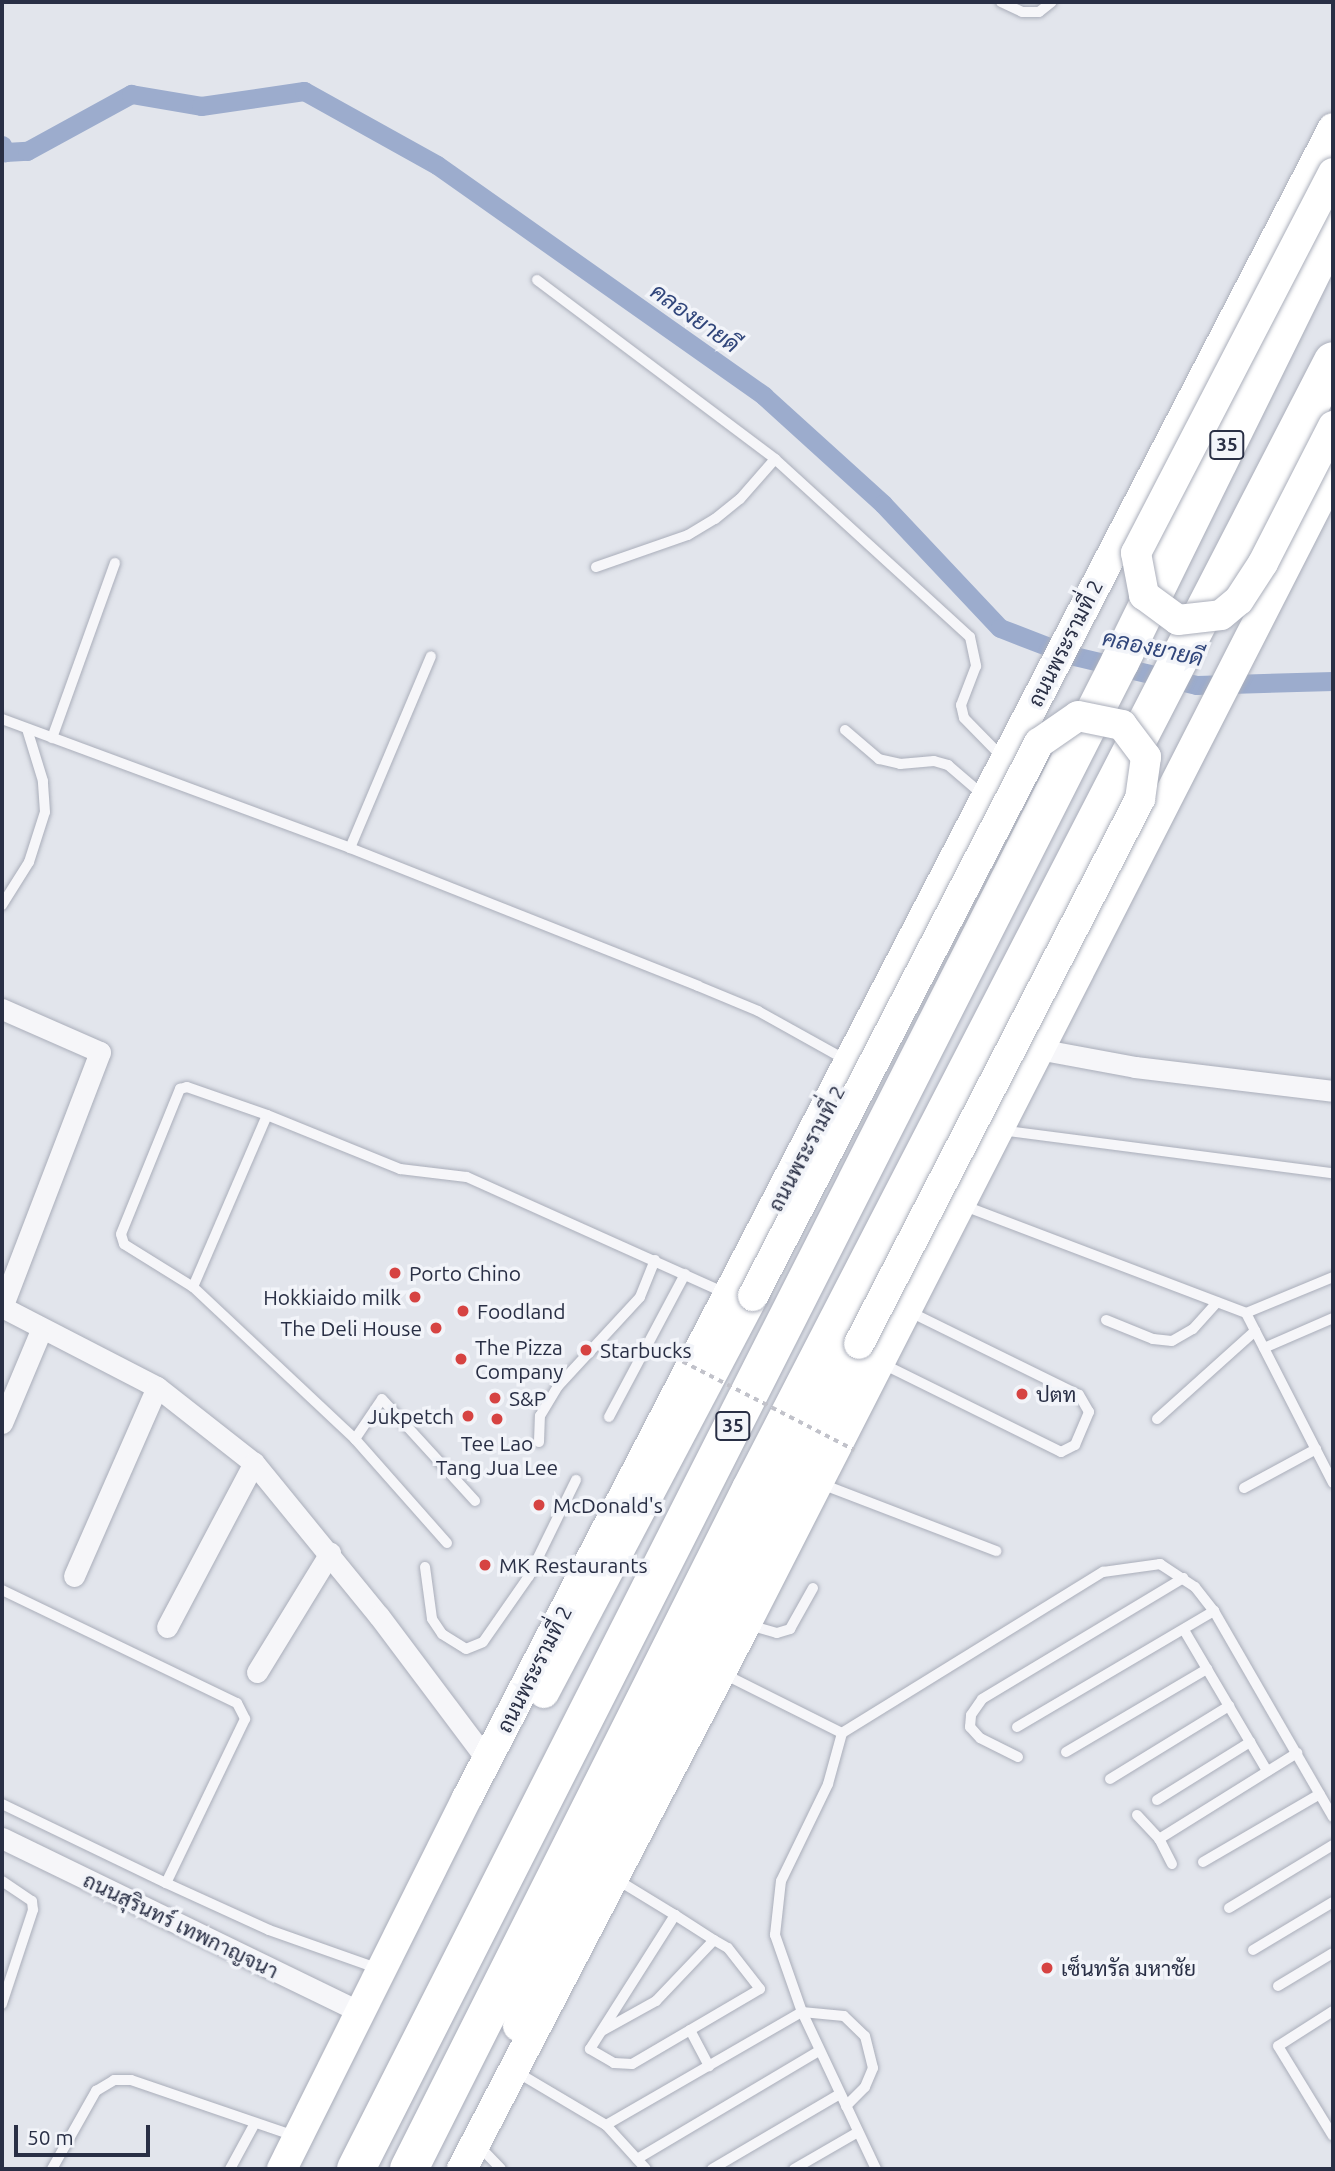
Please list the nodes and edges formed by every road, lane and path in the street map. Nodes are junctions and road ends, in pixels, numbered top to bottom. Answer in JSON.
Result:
{"nodes":[{"id":1,"x":1001,"y":2,"type":"edge"},
{"id":2,"x":1052,"y":2,"type":"edge"},
{"id":3,"x":1333,"y":128,"type":"edge"},
{"id":4,"x":1333,"y":173,"type":"edge"},
{"id":5,"x":1333,"y":229,"type":"edge"},
{"id":6,"x":537,"y":281,"type":"dead end"},
{"id":7,"x":1333,"y":361,"type":"edge"},
{"id":8,"x":1333,"y":426,"type":"edge"},
{"id":9,"x":775,"y":459,"type":"junction"},
{"id":10,"x":1333,"y":474,"type":"edge"},
{"id":11,"x":115,"y":563,"type":"dead end"},
{"id":12,"x":596,"y":567,"type":"dead end"},
{"id":13,"x":431,"y":656,"type":"dead end"},
{"id":14,"x":2,"y":719,"type":"edge"},
{"id":15,"x":27,"y":729,"type":"junction"},
{"id":16,"x":845,"y":730,"type":"dead end"},
{"id":17,"x":52,"y":738,"type":"junction"},
{"id":18,"x":1005,"y":760,"type":"junction"},
{"id":19,"x":986,"y":798,"type":"junction"},
{"id":20,"x":350,"y":848,"type":"junction"},
{"id":21,"x":2,"y":905,"type":"edge"},
{"id":22,"x":2,"y":1009,"type":"edge"},
{"id":23,"x":1038,"y":1049,"type":"junction"},
{"id":24,"x":852,"y":1063,"type":"junction"},
{"id":25,"x":1333,"y":1091,"type":"edge"},
{"id":26,"x":267,"y":1115,"type":"junction"},
{"id":27,"x":997,"y":1130,"type":"junction"},
{"id":28,"x":1333,"y":1173,"type":"edge"},
{"id":29,"x":959,"y":1204,"type":"junction"},
{"id":30,"x":654,"y":1260,"type":"junction"},
{"id":31,"x":685,"y":1274,"type":"junction"},
{"id":32,"x":1333,"y":1277,"type":"edge"},
{"id":33,"x":193,"y":1287,"type":"junction"},
{"id":34,"x":740,"y":1295,"type":"junction"},
{"id":35,"x":1217,"y":1302,"type":"junction"},
{"id":36,"x":2,"y":1307,"type":"edge"},
{"id":37,"x":905,"y":1310,"type":"junction"},
{"id":38,"x":1246,"y":1313,"type":"junction"},
{"id":39,"x":1333,"y":1318,"type":"edge"},
{"id":40,"x":1106,"y":1320,"type":"dead end"},
{"id":41,"x":41,"y":1330,"type":"junction"},
{"id":42,"x":1255,"y":1331,"type":"junction"},
{"id":43,"x":1264,"y":1348,"type":"junction"},
{"id":44,"x":869,"y":1353,"type":"junction"},
{"id":45,"x":674,"y":1357,"type":"dead end"},
{"id":46,"x":157,"y":1387,"type":"junction"},
{"id":47,"x":609,"y":1417,"type":"dead end"},
{"id":48,"x":1157,"y":1419,"type":"dead end"},
{"id":49,"x":2,"y":1423,"type":"edge"},
{"id":50,"x":355,"y":1439,"type":"junction"},
{"id":51,"x":539,"y":1441,"type":"dead end"},
{"id":52,"x":1316,"y":1449,"type":"junction"},
{"id":53,"x":854,"y":1450,"type":"dead end"},
{"id":54,"x":254,"y":1464,"type":"junction"},
{"id":55,"x":576,"y":1479,"type":"dead end"},
{"id":56,"x":817,"y":1482,"type":"junction"},
{"id":57,"x":1333,"y":1483,"type":"edge"},
{"id":58,"x":1244,"y":1488,"type":"dead end"},
{"id":59,"x":475,"y":1501,"type":"dead end"},
{"id":60,"x":447,"y":1543,"type":"dead end"},
{"id":61,"x":996,"y":1551,"type":"dead end"},
{"id":62,"x":330,"y":1553,"type":"junction"},
{"id":63,"x":425,"y":1567,"type":"dead end"},
{"id":64,"x":74,"y":1576,"type":"dead end"},
{"id":65,"x":1183,"y":1578,"type":"junction"},
{"id":66,"x":813,"y":1588,"type":"dead end"},
{"id":67,"x":2,"y":1590,"type":"edge"},
{"id":68,"x":1214,"y":1611,"type":"junction"},
{"id":69,"x":746,"y":1624,"type":"junction"},
{"id":70,"x":167,"y":1627,"type":"dead end"},
{"id":71,"x":1184,"y":1630,"type":"junction"},
{"id":72,"x":1207,"y":1669,"type":"junction"},
{"id":73,"x":257,"y":1672,"type":"dead end"},
{"id":74,"x":721,"y":1672,"type":"junction"},
{"id":75,"x":1228,"y":1706,"type":"junction"},
{"id":76,"x":1017,"y":1727,"type":"dead end"},
{"id":77,"x":842,"y":1733,"type":"junction"},
{"id":78,"x":1250,"y":1742,"type":"junction"},
{"id":79,"x":1066,"y":1752,"type":"dead end"},
{"id":80,"x":1297,"y":1753,"type":"junction"},
{"id":81,"x":1018,"y":1757,"type":"dead end"},
{"id":82,"x":487,"y":1760,"type":"junction"},
{"id":83,"x":1268,"y":1771,"type":"junction"},
{"id":84,"x":1110,"y":1779,"type":"dead end"},
{"id":85,"x":1320,"y":1794,"type":"junction"},
{"id":86,"x":467,"y":1798,"type":"junction"},
{"id":87,"x":1157,"y":1800,"type":"dead end"},
{"id":88,"x":2,"y":1804,"type":"edge"},
{"id":89,"x":1137,"y":1815,"type":"dead end"},
{"id":90,"x":1333,"y":1816,"type":"edge"},
{"id":91,"x":2,"y":1838,"type":"edge"},
{"id":92,"x":1159,"y":1839,"type":"junction"},
{"id":93,"x":1333,"y":1845,"type":"edge"},
{"id":94,"x":1203,"y":1862,"type":"dead end"},
{"id":95,"x":1172,"y":1864,"type":"dead end"},
{"id":96,"x":614,"y":1877,"type":"junction"},
{"id":97,"x":2,"y":1881,"type":"edge"},
{"id":98,"x":166,"y":1883,"type":"junction"},
{"id":99,"x":1333,"y":1902,"type":"edge"},
{"id":100,"x":1229,"y":1908,"type":"dead end"},
{"id":101,"x":675,"y":1915,"type":"junction"},
{"id":102,"x":714,"y":1940,"type":"junction"},
{"id":103,"x":1253,"y":1950,"type":"dead end"},
{"id":104,"x":1333,"y":1953,"type":"edge"},
{"id":105,"x":382,"y":1969,"type":"junction"},
{"id":106,"x":1278,"y":1986,"type":"dead end"},
{"id":107,"x":2,"y":2004,"type":"edge"},
{"id":108,"x":1333,"y":2011,"type":"edge"},
{"id":109,"x":360,"y":2012,"type":"junction"},
{"id":110,"x":802,"y":2012,"type":"junction"},
{"id":111,"x":690,"y":2030,"type":"junction"},
{"id":112,"x":602,"y":2031,"type":"junction"},
{"id":113,"x":819,"y":2051,"type":"junction"},
{"id":114,"x":709,"y":2066,"type":"junction"},
{"id":115,"x":515,"y":2071,"type":"junction"},
{"id":116,"x":841,"y":2094,"type":"junction"},
{"id":117,"x":846,"y":2106,"type":"junction"},
{"id":118,"x":255,"y":2123,"type":"junction"},
{"id":119,"x":606,"y":2125,"type":"junction"},
{"id":120,"x":858,"y":2132,"type":"junction"},
{"id":121,"x":1333,"y":2136,"type":"edge"},
{"id":122,"x":298,"y":2138,"type":"junction"},
{"id":123,"x":476,"y":2143,"type":"junction"},
{"id":124,"x":637,"y":2159,"type":"junction"},
{"id":125,"x":52,"y":2169,"type":"edge"},
{"id":126,"x":230,"y":2169,"type":"edge"},
{"id":127,"x":282,"y":2169,"type":"edge"},
{"id":128,"x":356,"y":2169,"type":"edge"},
{"id":129,"x":410,"y":2169,"type":"edge"},
{"id":130,"x":462,"y":2169,"type":"edge"},
{"id":131,"x":500,"y":2169,"type":"edge"},
{"id":132,"x":646,"y":2169,"type":"edge"},
{"id":133,"x":712,"y":2169,"type":"edge"},
{"id":134,"x":794,"y":2169,"type":"edge"},
{"id":135,"x":876,"y":2169,"type":"edge"}],
"edges":[{"from":1,"to":2,"type":"lane"},
{"from":3,"to":18,"type":"main road","name":"ถนนพระรามที่ 2","number":"35"},
{"from":4,"to":8,"type":"main road","bridge":true},
{"from":5,"to":128,"type":"highway","number":"35"},
{"from":6,"to":9,"type":"lane"},
{"from":7,"to":129,"type":"highway","number":"35"},
{"from":9,"to":12,"type":"lane"},
{"from":9,"to":18,"type":"lane"},
{"from":10,"to":23,"type":"main road"},
{"from":11,"to":17,"type":"lane"},
{"from":13,"to":20,"type":"lane"},
{"from":14,"to":15,"type":"lane"},
{"from":15,"to":17,"type":"lane"},
{"from":15,"to":21,"type":"lane"},
{"from":16,"to":19,"type":"lane"},
{"from":17,"to":20,"type":"lane"},
{"from":18,"to":19,"type":"main road","name":"ถนนพระรามที่ 2","number":"35"},
{"from":19,"to":24,"type":"main road","name":"ถนนพระรามที่ 2","number":"35"},
{"from":20,"to":24,"type":"lane"},
{"from":22,"to":36,"type":"street"},
{"from":23,"to":25,"type":"street"},
{"from":23,"to":27,"type":"main road"},
{"from":24,"to":34,"type":"main road","name":"ถนนพระรามที่ 2","number":"35"},
{"from":26,"to":30,"type":"lane"},
{"from":26,"to":33,"type":"lane"},
{"from":26,"to":33,"type":"lane"},
{"from":27,"to":28,"type":"lane"},
{"from":27,"to":29,"type":"main road"},
{"from":29,"to":35,"type":"lane"},
{"from":29,"to":37,"type":"main road"},
{"from":30,"to":31,"type":"lane"},
{"from":30,"to":51,"type":"lane"},
{"from":31,"to":34,"type":"lane"},
{"from":31,"to":47,"type":"lane"},
{"from":32,"to":38,"type":"lane"},
{"from":33,"to":50,"type":"lane"},
{"from":34,"to":44,"type":"main road","bridge":true},
{"from":34,"to":82,"type":"main road","name":"ถนนพระรามที่ 2","number":"35"},
{"from":34,"to":86,"type":"main road"},
{"from":35,"to":38,"type":"lane"},
{"from":35,"to":40,"type":"lane"},
{"from":36,"to":41,"type":"street"},
{"from":37,"to":44,"type":"main road"},
{"from":37,"to":44,"type":"lane"},
{"from":38,"to":42,"type":"lane"},
{"from":39,"to":43,"type":"lane"},
{"from":41,"to":46,"type":"street"},
{"from":41,"to":49,"type":"street"},
{"from":42,"to":43,"type":"lane"},
{"from":42,"to":48,"type":"lane"},
{"from":43,"to":52,"type":"lane"},
{"from":44,"to":56,"type":"main road"},
{"from":44,"to":123,"type":"main road"},
{"from":45,"to":53,"type":"path","bridge":true},
{"from":46,"to":54,"type":"street"},
{"from":46,"to":64,"type":"street"},
{"from":50,"to":59,"type":"lane"},
{"from":50,"to":60,"type":"lane"},
{"from":52,"to":57,"type":"lane"},
{"from":52,"to":58,"type":"lane"},
{"from":54,"to":62,"type":"street"},
{"from":54,"to":70,"type":"street"},
{"from":55,"to":63,"type":"lane"},
{"from":56,"to":61,"type":"lane"},
{"from":56,"to":69,"type":"main road"},
{"from":62,"to":73,"type":"street"},
{"from":62,"to":82,"type":"street"},
{"from":65,"to":68,"type":"lane"},
{"from":65,"to":77,"type":"lane"},
{"from":65,"to":81,"type":"lane"},
{"from":66,"to":69,"type":"lane"},
{"from":67,"to":98,"type":"lane"},
{"from":68,"to":71,"type":"lane"},
{"from":68,"to":80,"type":"lane"},
{"from":69,"to":74,"type":"main road"},
{"from":71,"to":72,"type":"lane"},
{"from":71,"to":76,"type":"lane"},
{"from":72,"to":75,"type":"lane"},
{"from":72,"to":79,"type":"lane"},
{"from":74,"to":77,"type":"lane"},
{"from":74,"to":96,"type":"main road"},
{"from":75,"to":78,"type":"lane"},
{"from":75,"to":84,"type":"lane"},
{"from":77,"to":110,"type":"lane"},
{"from":78,"to":83,"type":"lane"},
{"from":78,"to":87,"type":"lane"},
{"from":80,"to":83,"type":"lane"},
{"from":80,"to":85,"type":"lane"},
{"from":82,"to":86,"type":"main road","name":"ถนนพระรามที่ 2","number":"35"},
{"from":83,"to":92,"type":"lane"},
{"from":85,"to":90,"type":"lane"},
{"from":85,"to":94,"type":"lane"},
{"from":86,"to":105,"type":"main road","name":"ถนนพระรามที่ 2","number":"35"},
{"from":88,"to":98,"type":"lane"},
{"from":89,"to":92,"type":"lane"},
{"from":91,"to":109,"type":"street","name":"ถนนสุรินทร์ เทพกาญจนา"},
{"from":92,"to":95,"type":"lane"},
{"from":93,"to":100,"type":"lane"},
{"from":96,"to":101,"type":"lane"},
{"from":96,"to":115,"type":"main road"},
{"from":97,"to":107,"type":"lane"},
{"from":98,"to":105,"type":"lane"},
{"from":99,"to":103,"type":"lane"},
{"from":101,"to":102,"type":"lane"},
{"from":101,"to":112,"type":"lane"},
{"from":102,"to":111,"type":"lane"},
{"from":102,"to":112,"type":"lane"},
{"from":104,"to":106,"type":"lane"},
{"from":105,"to":109,"type":"main road","name":"ถนนพระรามที่ 2","number":"35"},
{"from":108,"to":121,"type":"lane"},
{"from":109,"to":122,"type":"main road","name":"ถนนพระรามที่ 2","number":"35"},
{"from":110,"to":113,"type":"lane"},
{"from":110,"to":114,"type":"lane"},
{"from":110,"to":117,"type":"lane"},
{"from":111,"to":112,"type":"lane"},
{"from":111,"to":114,"type":"lane"},
{"from":113,"to":116,"type":"lane"},
{"from":113,"to":124,"type":"lane"},
{"from":114,"to":119,"type":"lane"},
{"from":115,"to":119,"type":"lane"},
{"from":115,"to":123,"type":"main road"},
{"from":116,"to":117,"type":"lane"},
{"from":116,"to":133,"type":"lane"},
{"from":117,"to":120,"type":"lane"},
{"from":118,"to":122,"type":"lane"},
{"from":118,"to":125,"type":"lane"},
{"from":118,"to":126,"type":"lane"},
{"from":119,"to":124,"type":"lane"},
{"from":120,"to":134,"type":"lane"},
{"from":120,"to":135,"type":"lane"},
{"from":122,"to":127,"type":"main road","name":"ถนนพระรามที่ 2","number":"35"},
{"from":123,"to":130,"type":"main road"},
{"from":123,"to":131,"type":"lane"},
{"from":124,"to":132,"type":"lane"}]}
